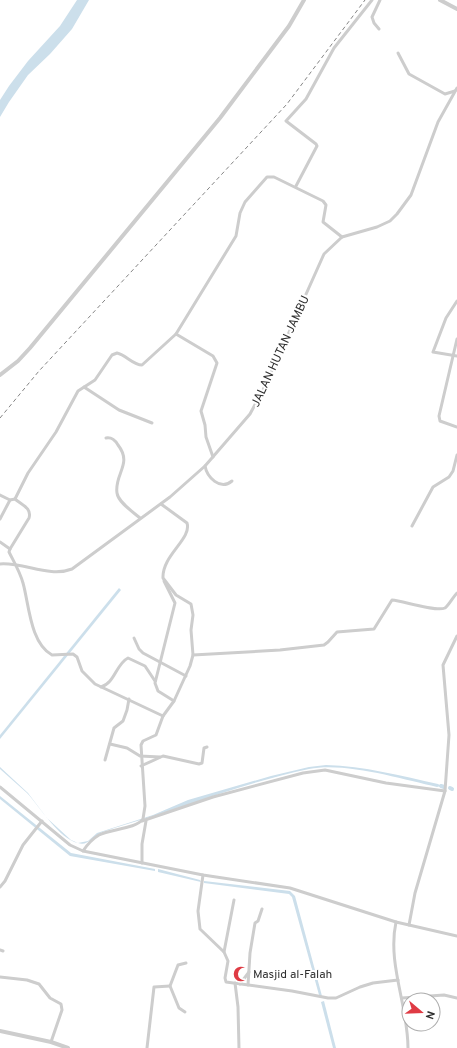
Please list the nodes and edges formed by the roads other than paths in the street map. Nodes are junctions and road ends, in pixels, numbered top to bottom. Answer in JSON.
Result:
{"nodes":[{"id":1,"x":304,"y":0,"type":"edge"},
{"id":2,"x":372,"y":0,"type":"edge"},
{"id":3,"x":380,"y":0,"type":"edge"},
{"id":4,"x":440,"y":0,"type":"edge"},
{"id":5,"x":457,"y":9,"type":"edge"},
{"id":6,"x":379,"y":29,"type":"dead end"},
{"id":7,"x":398,"y":53,"type":"dead end"},
{"id":8,"x":456,"y":90,"type":"edge"},
{"id":9,"x":296,"y":186,"type":"junction"},
{"id":10,"x":342,"y":238,"type":"junction"},
{"id":11,"x":457,"y":301,"type":"edge"},
{"id":12,"x":176,"y":334,"type":"junction"},
{"id":13,"x":457,"y":339,"type":"edge"},
{"id":14,"x":452,"y":356,"type":"junction"},
{"id":15,"x":457,"y":356,"type":"edge"},
{"id":16,"x":0,"y":375,"type":"edge"},
{"id":17,"x":84,"y":387,"type":"junction"},
{"id":18,"x":152,"y":423,"type":"dead end"},
{"id":19,"x":457,"y":427,"type":"edge"},
{"id":20,"x":106,"y":438,"type":"dead end"},
{"id":21,"x":457,"y":454,"type":"edge"},
{"id":22,"x":213,"y":457,"type":"junction"},
{"id":23,"x":205,"y":466,"type":"junction"},
{"id":24,"x":232,"y":480,"type":"dead end"},
{"id":25,"x":0,"y":495,"type":"edge"},
{"id":26,"x":10,"y":500,"type":"junction"},
{"id":27,"x":15,"y":500,"type":"junction"},
{"id":28,"x":162,"y":504,"type":"junction"},
{"id":29,"x":0,"y":518,"type":"edge"},
{"id":30,"x":140,"y":518,"type":"junction"},
{"id":31,"x":412,"y":526,"type":"dead end"},
{"id":32,"x":0,"y":542,"type":"edge"},
{"id":33,"x":10,"y":549,"type":"junction"},
{"id":34,"x":0,"y":564,"type":"edge"},
{"id":35,"x":16,"y":564,"type":"junction"},
{"id":36,"x":163,"y":578,"type":"junction"},
{"id":37,"x":457,"y":593,"type":"edge"},
{"id":38,"x":457,"y":636,"type":"edge"},
{"id":39,"x":134,"y":638,"type":"dead end"},
{"id":40,"x":193,"y":655,"type":"junction"},
{"id":41,"x":160,"y":663,"type":"junction"},
{"id":42,"x":186,"y":676,"type":"junction"},
{"id":43,"x":155,"y":681,"type":"junction"},
{"id":44,"x":101,"y":687,"type":"junction"},
{"id":45,"x":129,"y":699,"type":"junction"},
{"id":46,"x":174,"y":701,"type":"junction"},
{"id":47,"x":163,"y":716,"type":"junction"},
{"id":48,"x":110,"y":744,"type":"junction"},
{"id":49,"x":207,"y":747,"type":"dead end"},
{"id":50,"x":140,"y":756,"type":"junction"},
{"id":51,"x":160,"y":757,"type":"junction"},
{"id":52,"x":105,"y":760,"type":"dead end"},
{"id":53,"x":141,"y":766,"type":"junction"},
{"id":54,"x":0,"y":787,"type":"edge"},
{"id":55,"x":445,"y":791,"type":"junction"},
{"id":56,"x":148,"y":820,"type":"junction"},
{"id":57,"x":42,"y":821,"type":"junction"},
{"id":58,"x":141,"y":822,"type":"junction"},
{"id":59,"x":83,"y":851,"type":"junction"},
{"id":60,"x":142,"y":863,"type":"junction"},
{"id":61,"x":203,"y":875,"type":"junction"},
{"id":62,"x":0,"y":887,"type":"edge"},
{"id":63,"x":234,"y":900,"type":"dead end"},
{"id":64,"x":262,"y":909,"type":"dead end"},
{"id":65,"x":396,"y":922,"type":"junction"},
{"id":66,"x":409,"y":925,"type":"junction"},
{"id":67,"x":457,"y":936,"type":"edge"},
{"id":68,"x":224,"y":952,"type":"junction"},
{"id":69,"x":186,"y":963,"type":"dead end"},
{"id":70,"x":249,"y":972,"type":"junction"},
{"id":71,"x":0,"y":977,"type":"edge"},
{"id":72,"x":398,"y":980,"type":"junction"},
{"id":73,"x":235,"y":983,"type":"junction"},
{"id":74,"x":240,"y":984,"type":"junction"},
{"id":75,"x":248,"y":984,"type":"junction"},
{"id":76,"x":170,"y":986,"type":"junction"},
{"id":77,"x":401,"y":994,"type":"edge"},
{"id":78,"x":441,"y":996,"type":"edge"},
{"id":79,"x":456,"y":997,"type":"edge"},
{"id":80,"x":186,"y":1012,"type":"dead end"},
{"id":81,"x":0,"y":1031,"type":"edge"},
{"id":82,"x":407,"y":1032,"type":"edge"},
{"id":83,"x":51,"y":1042,"type":"junction"},
{"id":84,"x":68,"y":1048,"type":"edge"},
{"id":85,"x":147,"y":1048,"type":"edge"},
{"id":86,"x":239,"y":1048,"type":"edge"},
{"id":87,"x":408,"y":1048,"type":"edge"}],
"edges":[{"from":1,"to":16,"type":"street"},
{"from":2,"to":9,"type":"street"},
{"from":3,"to":6,"type":"street"},
{"from":4,"to":5,"type":"street"},
{"from":7,"to":8,"type":"street"},
{"from":8,"to":10,"type":"street","name":"JALAN HUTAN JAMBU"},
{"from":9,"to":10,"type":"street"},
{"from":9,"to":12,"type":"street"},
{"from":10,"to":22,"type":"street","name":"JALAN HUTAN JAMBU"},
{"from":11,"to":14,"type":"street"},
{"from":12,"to":17,"type":"street"},
{"from":12,"to":22,"type":"street"},
{"from":13,"to":14,"type":"street"},
{"from":14,"to":15,"type":"street"},
{"from":14,"to":19,"type":"street"},
{"from":17,"to":18,"type":"street"},
{"from":17,"to":27,"type":"street"},
{"from":20,"to":30,"type":"street"},
{"from":21,"to":31,"type":"street"},
{"from":22,"to":23,"type":"street","name":"JALAN HUTAN JAMBU"},
{"from":23,"to":24,"type":"street"},
{"from":23,"to":28,"type":"street","name":"JALAN HUTAN JAMBU"},
{"from":25,"to":26,"type":"street"},
{"from":26,"to":27,"type":"street"},
{"from":26,"to":29,"type":"street"},
{"from":27,"to":33,"type":"street"},
{"from":28,"to":30,"type":"street","name":"JALAN HUTAN JAMBU"},
{"from":28,"to":36,"type":"street"},
{"from":30,"to":35,"type":"street","name":"JALAN HUTAN JAMBU"},
{"from":32,"to":33,"type":"street"},
{"from":33,"to":35,"type":"street"},
{"from":34,"to":35,"type":"street","name":"JALAN HUTAN JAMBU"},
{"from":35,"to":44,"type":"street"},
{"from":36,"to":40,"type":"street"},
{"from":36,"to":41,"type":"street"},
{"from":37,"to":40,"type":"street"},
{"from":38,"to":55,"type":"street"},
{"from":39,"to":41,"type":"street"},
{"from":40,"to":42,"type":"street"},
{"from":41,"to":42,"type":"street"},
{"from":41,"to":43,"type":"street"},
{"from":42,"to":46,"type":"street"},
{"from":43,"to":44,"type":"street"},
{"from":43,"to":46,"type":"street"},
{"from":44,"to":45,"type":"street"},
{"from":45,"to":47,"type":"street"},
{"from":45,"to":48,"type":"street"},
{"from":46,"to":47,"type":"street"},
{"from":47,"to":50,"type":"street"},
{"from":48,"to":50,"type":"street"},
{"from":48,"to":52,"type":"street"},
{"from":49,"to":51,"type":"street"},
{"from":50,"to":51,"type":"street"},
{"from":50,"to":53,"type":"street"},
{"from":51,"to":53,"type":"street"},
{"from":53,"to":58,"type":"street"},
{"from":54,"to":57,"type":"street"},
{"from":55,"to":56,"type":"street"},
{"from":55,"to":66,"type":"street"},
{"from":56,"to":58,"type":"street"},
{"from":56,"to":60,"type":"street"},
{"from":57,"to":59,"type":"street"},
{"from":57,"to":62,"type":"street"},
{"from":58,"to":59,"type":"street"},
{"from":59,"to":60,"type":"street"},
{"from":60,"to":61,"type":"street"},
{"from":61,"to":65,"type":"street"},
{"from":61,"to":68,"type":"street"},
{"from":63,"to":68,"type":"street"},
{"from":64,"to":70,"type":"street"},
{"from":65,"to":66,"type":"street"},
{"from":65,"to":72,"type":"street"},
{"from":66,"to":67,"type":"street"},
{"from":68,"to":73,"type":"street"},
{"from":69,"to":76,"type":"street"},
{"from":70,"to":74,"type":"street"},
{"from":70,"to":75,"type":"street"},
{"from":71,"to":83,"type":"street"},
{"from":72,"to":75,"type":"street"},
{"from":72,"to":77,"type":"street"},
{"from":73,"to":74,"type":"street"},
{"from":73,"to":86,"type":"street"},
{"from":74,"to":75,"type":"street"},
{"from":76,"to":80,"type":"street"},
{"from":76,"to":85,"type":"street"},
{"from":78,"to":79,"type":"street"},
{"from":81,"to":83,"type":"street"},
{"from":82,"to":87,"type":"street"},
{"from":83,"to":84,"type":"street"}]}
